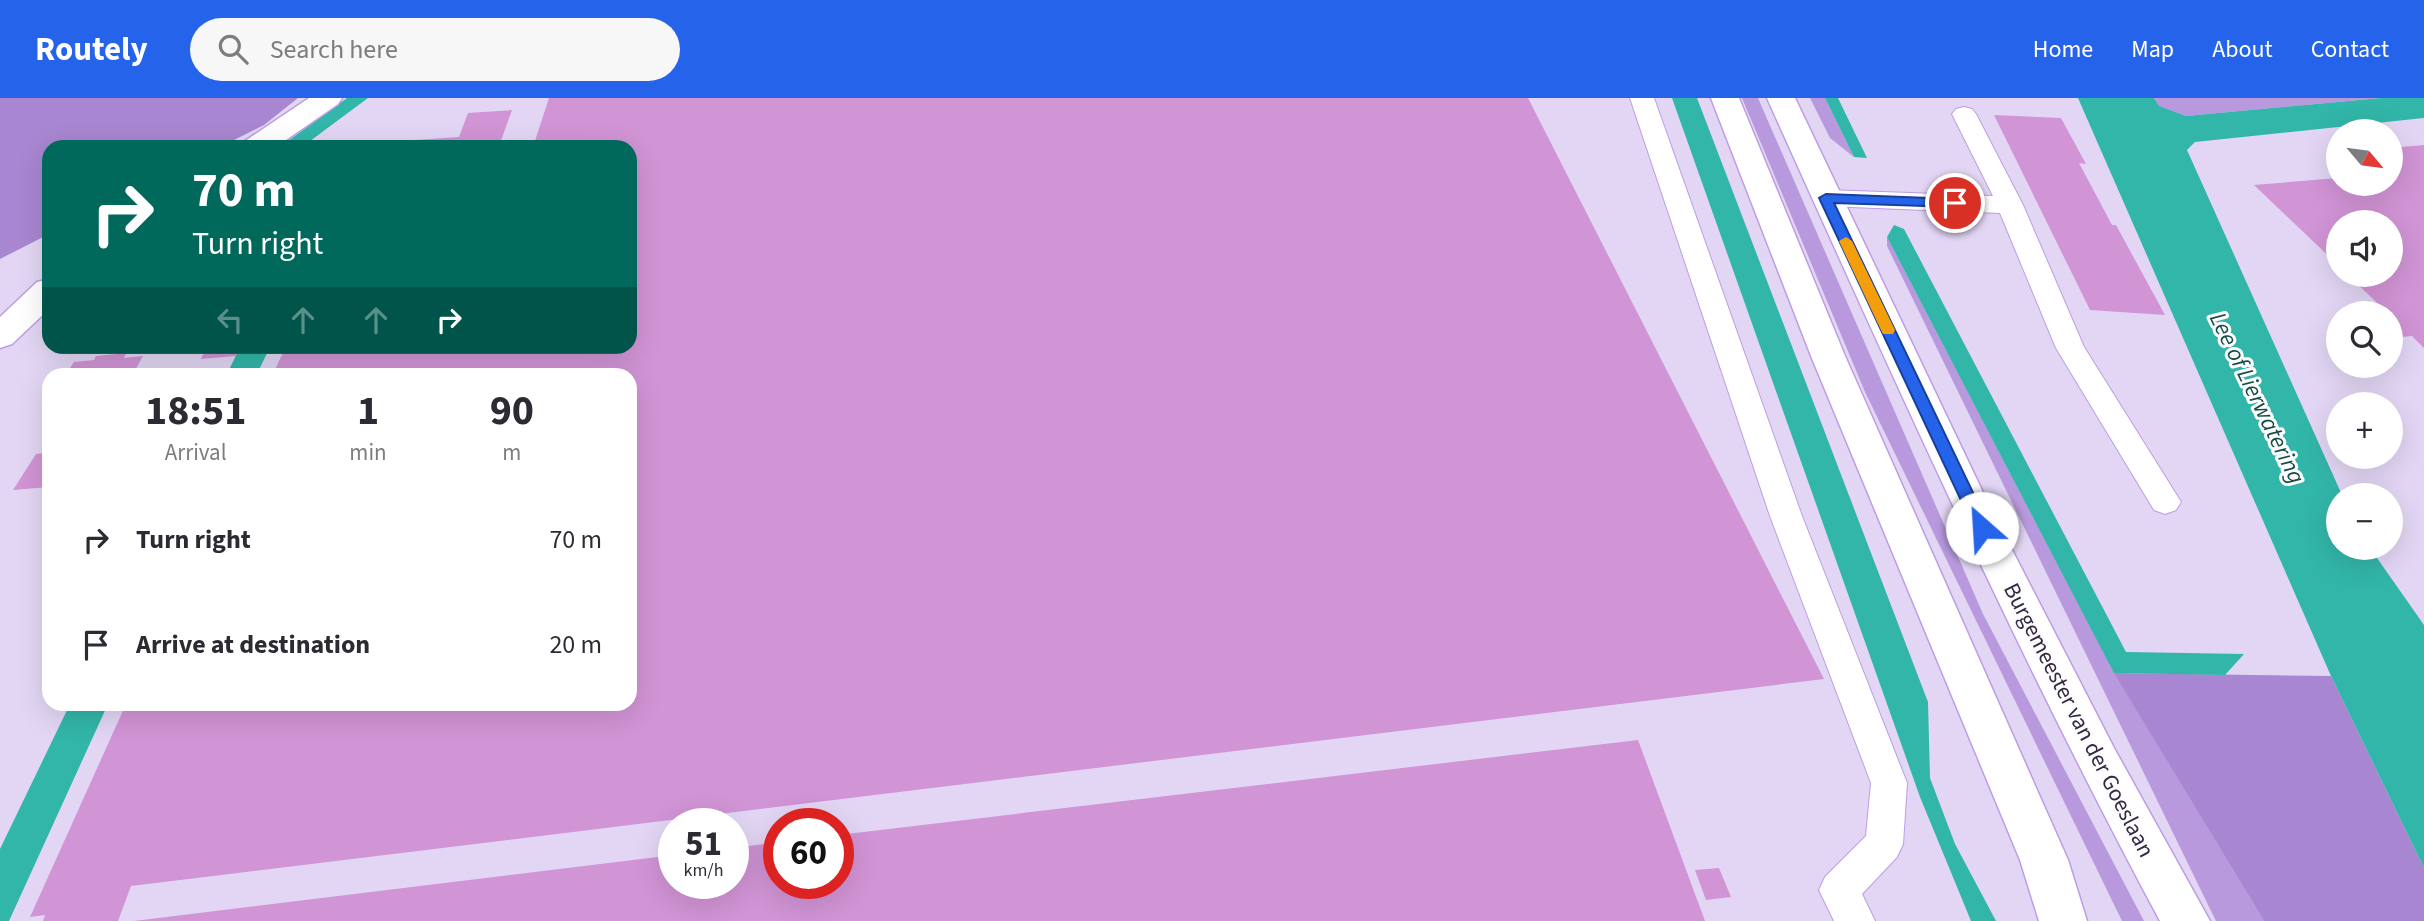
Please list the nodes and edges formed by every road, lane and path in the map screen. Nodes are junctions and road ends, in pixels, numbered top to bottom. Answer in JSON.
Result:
{"nodes":[{"id":1,"x":328,"y":98,"type":"edge"},
{"id":2,"x":1642,"y":98,"type":"edge"},
{"id":3,"x":1725,"y":98,"type":"edge"},
{"id":4,"x":1781,"y":98,"type":"edge"},
{"id":5,"x":1964,"y":114,"type":"dead end"},
{"id":6,"x":266,"y":140,"type":"edge"},
{"id":7,"x":1826,"y":198,"type":"junction"},
{"id":8,"x":2010,"y":205,"type":"junction"},
{"id":9,"x":42,"y":297,"type":"edge"},
{"id":10,"x":0,"y":336,"type":"edge"},
{"id":11,"x":2165,"y":502,"type":"dead end"},
{"id":12,"x":1855,"y":921,"type":"edge"},
{"id":13,"x":2063,"y":921,"type":"edge"},
{"id":14,"x":2186,"y":921,"type":"edge"}],
"edges":[{"from":1,"to":6,"type":"street"},
{"from":2,"to":12,"type":"lane"},
{"from":3,"to":13,"type":"street"},
{"from":4,"to":7,"type":"street","name":"Burgemeester van der Goeslaan"},
{"from":5,"to":8,"type":"lane"},
{"from":7,"to":8,"type":"lane"},
{"from":7,"to":14,"type":"street","name":"Burgemeester van der Goeslaan"},
{"from":8,"to":11,"type":"lane"},
{"from":9,"to":10,"type":"street"}]}
